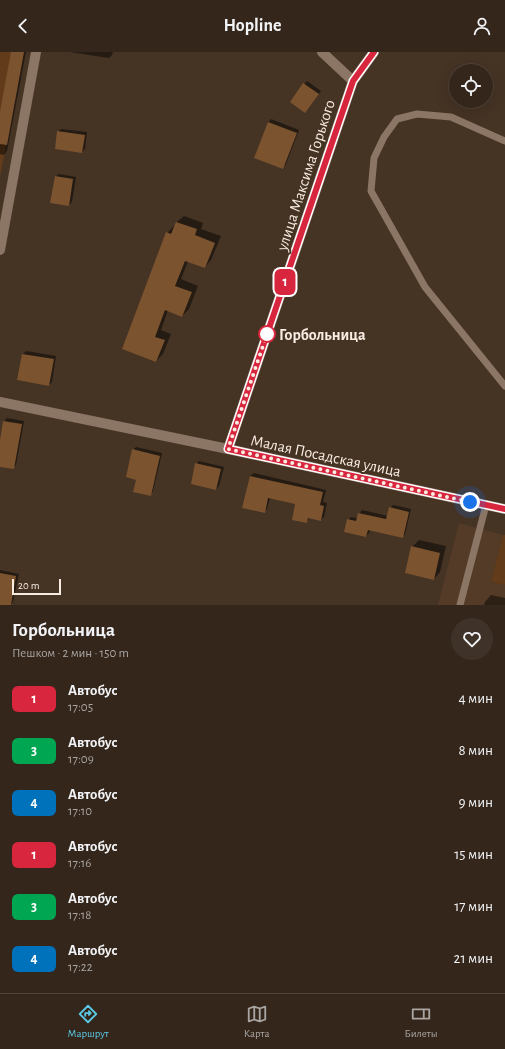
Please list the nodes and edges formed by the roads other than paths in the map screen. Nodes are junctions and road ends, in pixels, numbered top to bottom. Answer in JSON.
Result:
{"nodes":[{"id":1,"x":36,"y":52,"type":"edge"},
{"id":2,"x":322,"y":52,"type":"edge"},
{"id":3,"x":374,"y":52,"type":"edge"},
{"id":4,"x":353,"y":81,"type":"junction"},
{"id":5,"x":505,"y":141,"type":"edge"},
{"id":6,"x":0,"y":250,"type":"edge"},
{"id":7,"x":505,"y":386,"type":"edge"},
{"id":8,"x":0,"y":402,"type":"edge"},
{"id":9,"x":228,"y":449,"type":"junction"},
{"id":10,"x":486,"y":505,"type":"junction"},
{"id":11,"x":505,"y":509,"type":"edge"},
{"id":12,"x":460,"y":605,"type":"edge"}],
"edges":[{"from":1,"to":6,"type":"main road"},
{"from":2,"to":4,"type":"main road"},
{"from":3,"to":4,"type":"main road","name":"улица Максима Горького"},
{"from":4,"to":9,"type":"main road","name":"улица Максима Горького"},
{"from":5,"to":7,"type":"lane"},
{"from":8,"to":9,"type":"main road","name":"Малая Посадская улица"},
{"from":9,"to":10,"type":"main road","name":"Малая Посадская улица"},
{"from":10,"to":11,"type":"main road","name":"Малая Посадская улица"},
{"from":10,"to":12,"type":"lane"}]}
